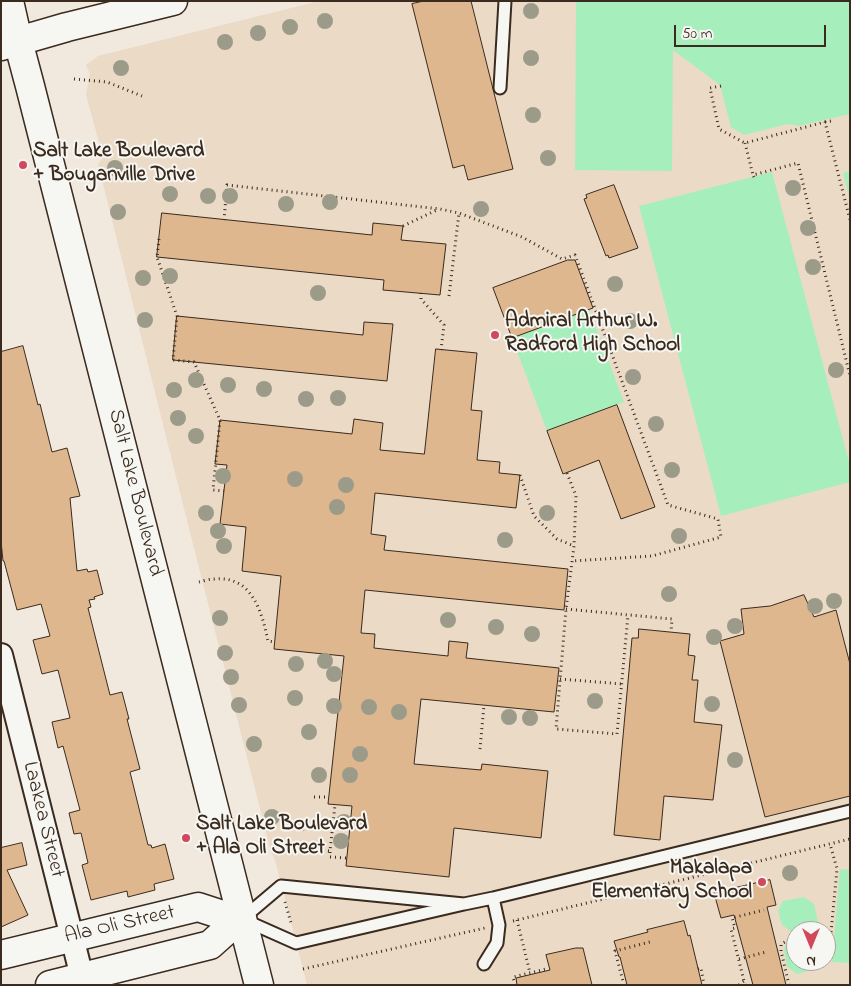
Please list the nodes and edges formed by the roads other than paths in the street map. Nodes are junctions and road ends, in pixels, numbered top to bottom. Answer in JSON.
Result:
{"nodes":[{"id":1,"x":9,"y":1,"type":"edge"},
{"id":2,"x":173,"y":1,"type":"edge"},
{"id":3,"x":505,"y":1,"type":"edge"},
{"id":4,"x":10,"y":44,"type":"edge"},
{"id":5,"x":500,"y":88,"type":"dead end"},
{"id":6,"x":1,"y":655,"type":"edge"},
{"id":7,"x":850,"y":811,"type":"edge"},
{"id":8,"x":493,"y":898,"type":"junction"},
{"id":9,"x":464,"y":904,"type":"junction"},
{"id":10,"x":240,"y":919,"type":"junction"},
{"id":11,"x":72,"y":937,"type":"junction"},
{"id":12,"x":1,"y":955,"type":"edge"},
{"id":13,"x":484,"y":964,"type":"dead end"},
{"id":14,"x":83,"y":981,"type":"edge"},
{"id":15,"x":50,"y":985,"type":"edge"},
{"id":16,"x":259,"y":985,"type":"edge"}],
"edges":[{"from":1,"to":4,"type":"main road","name":"Salt Lake Boulevard"},
{"from":2,"to":4,"type":"main road"},
{"from":3,"to":5,"type":"lane"},
{"from":4,"to":10,"type":"main road","name":"Salt Lake Boulevard"},
{"from":6,"to":11,"type":"street","name":"Laakea Street"},
{"from":7,"to":8,"type":"lane"},
{"from":8,"to":9,"type":"lane"},
{"from":8,"to":13,"type":"lane"},
{"from":9,"to":10,"type":"lane"},
{"from":9,"to":10,"type":"lane"},
{"from":10,"to":11,"type":"main road","name":"Ala Oli Street"},
{"from":10,"to":14,"type":"main road","name":"Ala Oli Street"},
{"from":10,"to":16,"type":"main road","name":"Salt Lake Boulevard"},
{"from":11,"to":12,"type":"main road","name":"Ala Oli Street"},
{"from":11,"to":14,"type":"street","name":"Laakea Street"},
{"from":14,"to":15,"type":"main road","name":"Ala Oli Street"}]}
